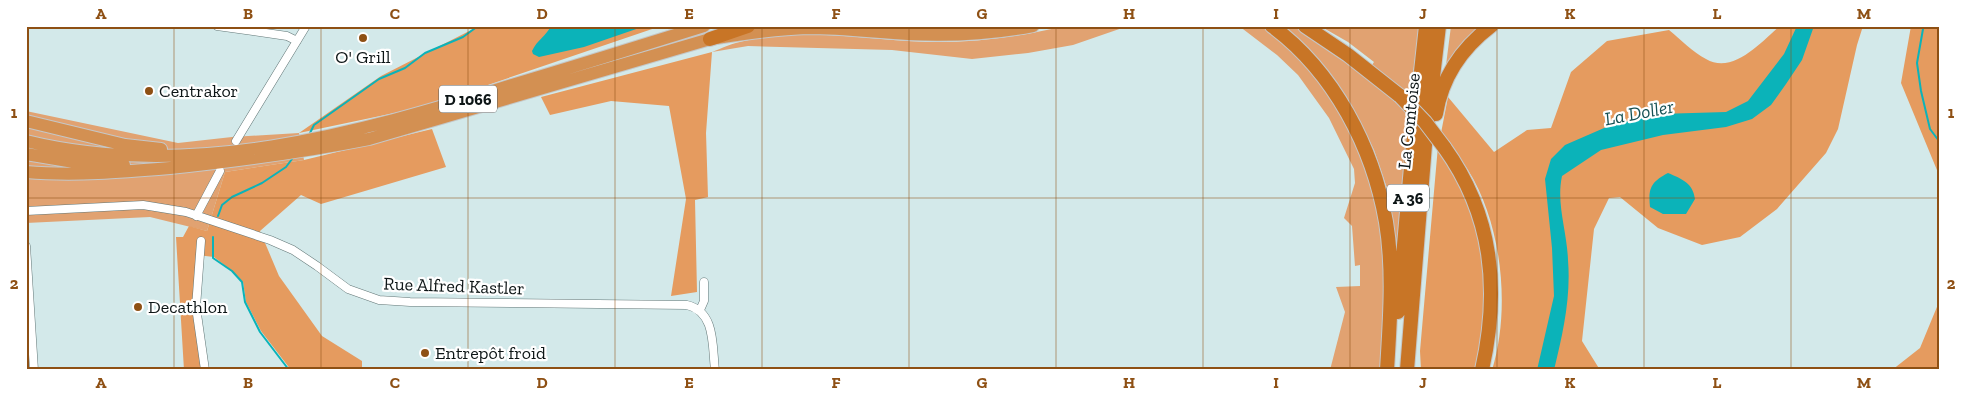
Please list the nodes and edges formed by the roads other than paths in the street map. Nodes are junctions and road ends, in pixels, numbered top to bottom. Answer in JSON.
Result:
{"nodes":[{"id":1,"x":217,"y":26,"type":"edge"},
{"id":2,"x":306,"y":26,"type":"edge"},
{"id":3,"x":748,"y":26,"type":"edge"},
{"id":4,"x":1033,"y":26,"type":"edge"},
{"id":5,"x":1272,"y":26,"type":"edge"},
{"id":6,"x":1304,"y":26,"type":"edge"},
{"id":7,"x":1426,"y":26,"type":"edge"},
{"id":8,"x":1439,"y":26,"type":"edge"},
{"id":9,"x":1491,"y":26,"type":"edge"},
{"id":10,"x":707,"y":32,"type":"edge"},
{"id":11,"x":297,"y":41,"type":"junction"},
{"id":12,"x":26,"y":121,"type":"edge"},
{"id":13,"x":26,"y":141,"type":"edge"},
{"id":14,"x":236,"y":141,"type":"dead end"},
{"id":15,"x":1425,"y":145,"type":"junction"},
{"id":16,"x":26,"y":154,"type":"edge"},
{"id":17,"x":182,"y":155,"type":"junction"},
{"id":18,"x":189,"y":166,"type":"junction"},
{"id":19,"x":220,"y":171,"type":"dead end"},
{"id":20,"x":26,"y":172,"type":"edge"},
{"id":21,"x":26,"y":211,"type":"edge"},
{"id":22,"x":196,"y":216,"type":"junction"},
{"id":23,"x":201,"y":241,"type":"dead end"},
{"id":24,"x":26,"y":246,"type":"edge"},
{"id":25,"x":704,"y":282,"type":"dead end"},
{"id":26,"x":700,"y":310,"type":"junction"},
{"id":27,"x":34,"y":370,"type":"edge"},
{"id":28,"x":205,"y":370,"type":"edge"},
{"id":29,"x":716,"y":370,"type":"edge"},
{"id":30,"x":1388,"y":370,"type":"edge"},
{"id":31,"x":1394,"y":370,"type":"edge"},
{"id":32,"x":1407,"y":370,"type":"edge"},
{"id":33,"x":1482,"y":370,"type":"edge"}],
"edges":[{"from":1,"to":11,"type":"street"},
{"from":2,"to":11,"type":"street"},
{"from":3,"to":10,"type":"highway"},
{"from":4,"to":10,"type":"highway","number":"D 1066"},
{"from":5,"to":30,"type":"highway"},
{"from":6,"to":33,"type":"highway","bridge":true},
{"from":7,"to":31,"type":"highway","name":"La Comtoise","number":"A 36"},
{"from":8,"to":15,"type":"highway","name":"La Comtoise","number":"A 36"},
{"from":9,"to":15,"type":"highway"},
{"from":10,"to":17,"type":"highway","number":"D 1066"},
{"from":10,"to":18,"type":"highway","number":"D 1066"},
{"from":11,"to":14,"type":"street"},
{"from":12,"to":17,"type":"highway"},
{"from":13,"to":17,"type":"highway","number":"D 1066"},
{"from":15,"to":32,"type":"highway","name":"La Comtoise","number":"A 36"},
{"from":16,"to":18,"type":"highway","number":"D 1066"},
{"from":18,"to":20,"type":"highway"},
{"from":19,"to":22,"type":"street"},
{"from":21,"to":22,"type":"street","name":"Rue Alfred Kastler"},
{"from":22,"to":26,"type":"street","name":"Rue Alfred Kastler"},
{"from":23,"to":28,"type":"street"},
{"from":24,"to":27,"type":"street"},
{"from":25,"to":26,"type":"street"},
{"from":26,"to":29,"type":"street"}]}
